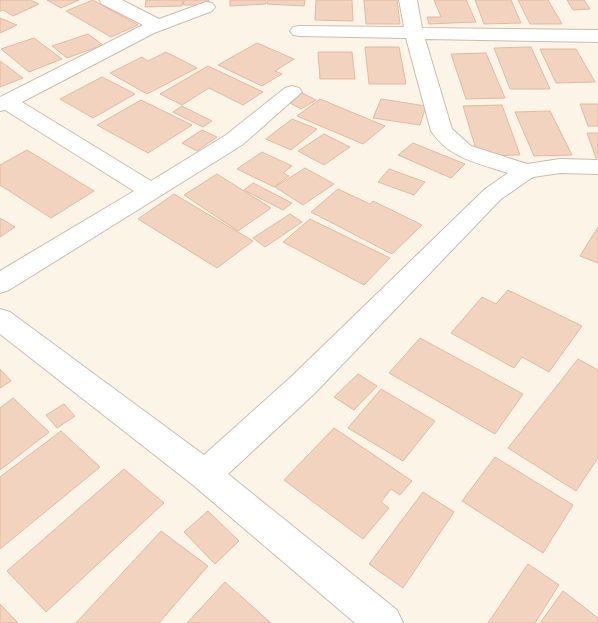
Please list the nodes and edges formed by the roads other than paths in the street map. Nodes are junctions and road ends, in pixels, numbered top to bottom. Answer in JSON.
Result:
{"nodes":[{"id":1,"x":108,"y":0,"type":"edge"},
{"id":2,"x":408,"y":0,"type":"edge"},
{"id":3,"x":206,"y":7,"type":"dead end"},
{"id":4,"x":158,"y":25,"type":"junction"},
{"id":5,"x":299,"y":31,"type":"dead end"},
{"id":6,"x":414,"y":33,"type":"junction"},
{"id":7,"x":598,"y":36,"type":"edge"},
{"id":8,"x":292,"y":92,"type":"dead end"},
{"id":9,"x":3,"y":104,"type":"edge"},
{"id":10,"x":598,"y":167,"type":"edge"},
{"id":11,"x":526,"y":171,"type":"junction"},
{"id":12,"x":151,"y":191,"type":"junction"},
{"id":13,"x":0,"y":283,"type":"edge"},
{"id":14,"x":0,"y":319,"type":"edge"},
{"id":15,"x":205,"y":475,"type":"junction"},
{"id":16,"x":384,"y":623,"type":"edge"}],
"edges":[{"from":1,"to":4,"type":"street"},
{"from":2,"to":6,"type":"street"},
{"from":3,"to":4,"type":"street"},
{"from":4,"to":9,"type":"street"},
{"from":5,"to":6,"type":"street"},
{"from":6,"to":7,"type":"street"},
{"from":6,"to":11,"type":"street"},
{"from":8,"to":12,"type":"street"},
{"from":9,"to":12,"type":"street"},
{"from":10,"to":11,"type":"street"},
{"from":11,"to":15,"type":"street"},
{"from":12,"to":13,"type":"street"},
{"from":14,"to":15,"type":"street"},
{"from":15,"to":16,"type":"street"}]}
